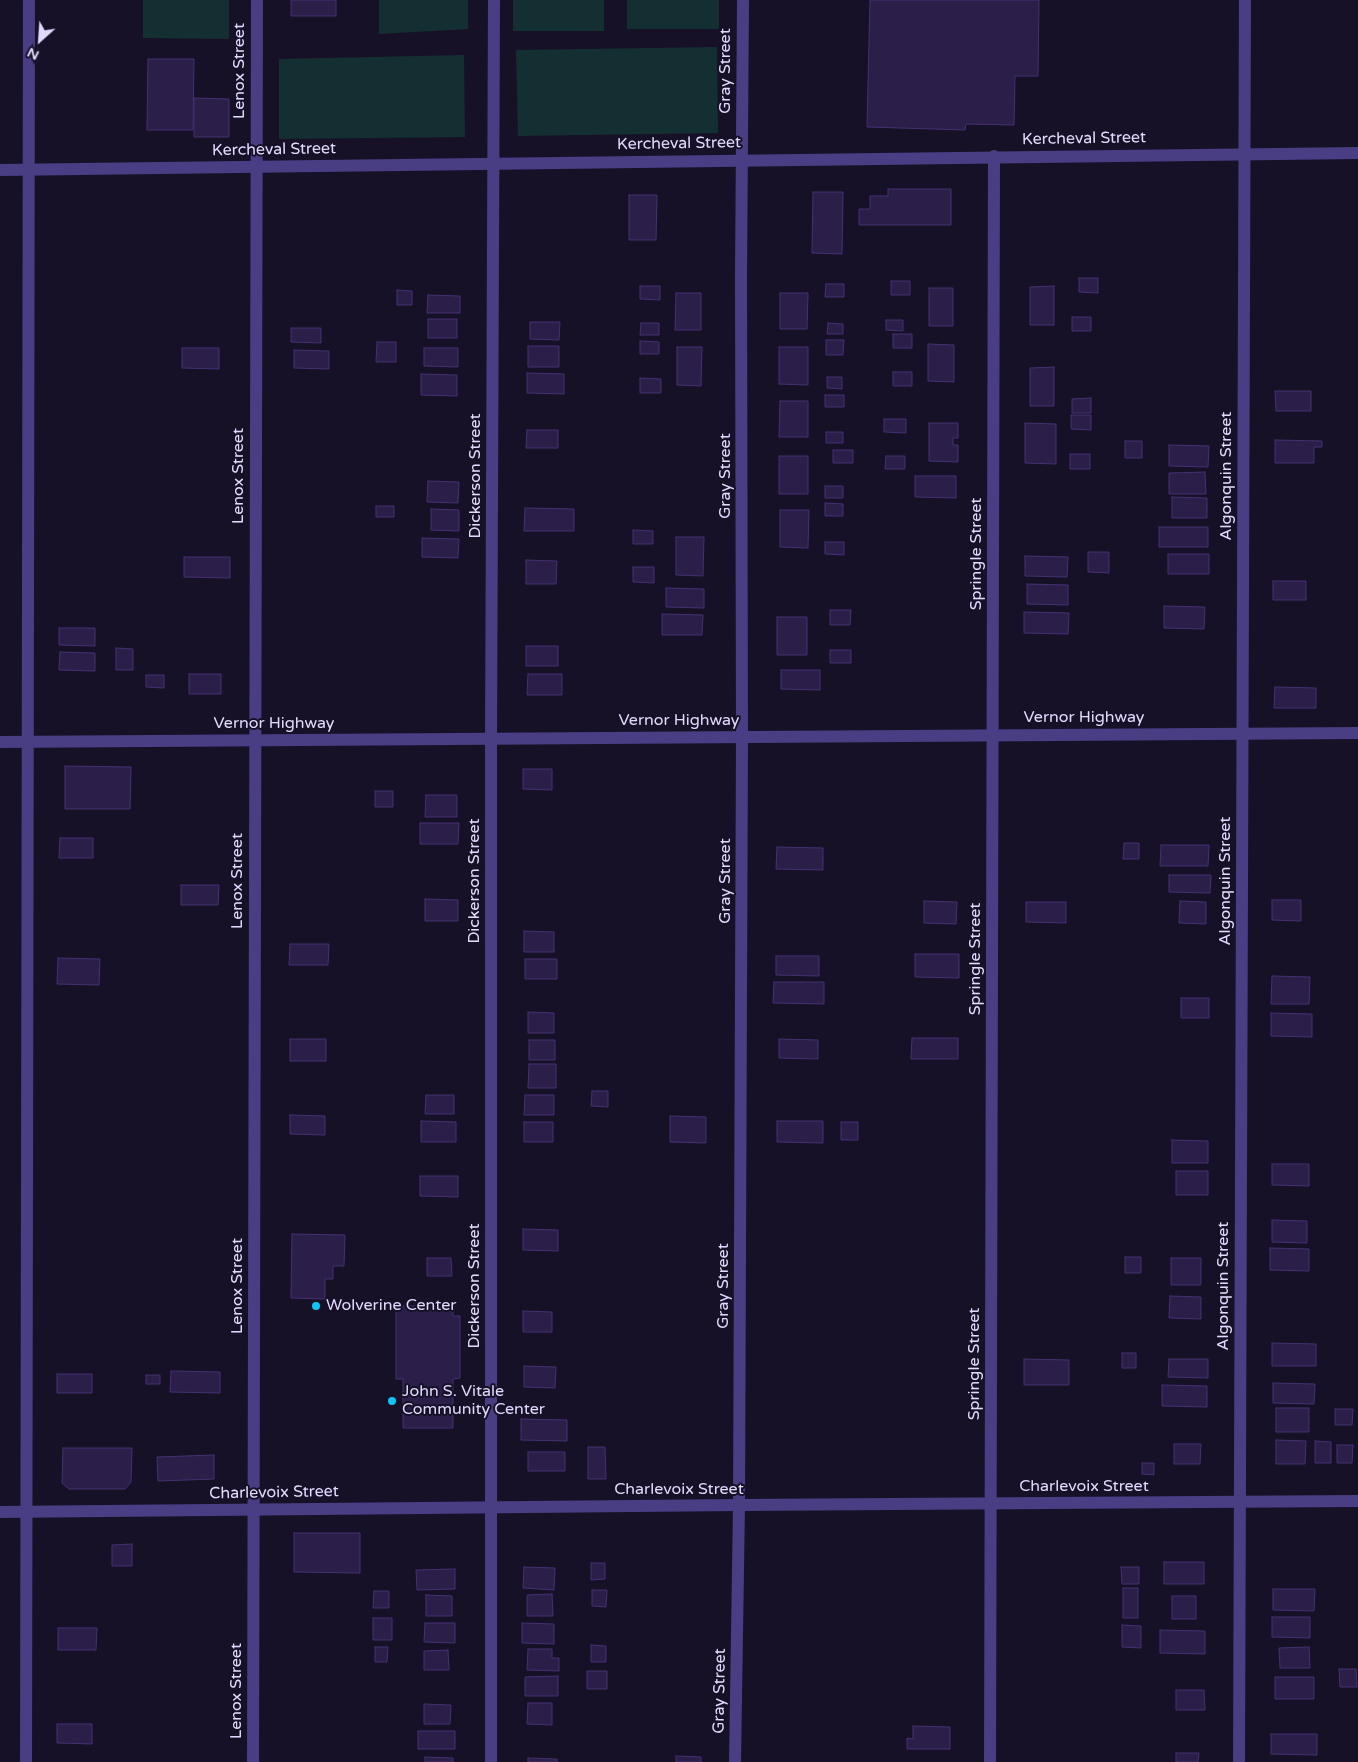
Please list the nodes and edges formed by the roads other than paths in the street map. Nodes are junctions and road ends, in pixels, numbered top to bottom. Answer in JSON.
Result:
{"nodes":[{"id":1,"x":29,"y":0,"type":"edge"},
{"id":2,"x":256,"y":0,"type":"edge"},
{"id":3,"x":494,"y":0,"type":"edge"},
{"id":4,"x":743,"y":0,"type":"edge"},
{"id":5,"x":1245,"y":0,"type":"edge"},
{"id":6,"x":1358,"y":153,"type":"edge"},
{"id":7,"x":1244,"y":154,"type":"junction"},
{"id":8,"x":994,"y":156,"type":"junction"},
{"id":9,"x":742,"y":160,"type":"junction"},
{"id":10,"x":494,"y":163,"type":"junction"},
{"id":11,"x":256,"y":167,"type":"junction"},
{"id":12,"x":0,"y":170,"type":"edge"},
{"id":13,"x":29,"y":170,"type":"junction"},
{"id":14,"x":1358,"y":733,"type":"edge"},
{"id":15,"x":1243,"y":734,"type":"junction"},
{"id":16,"x":992,"y":735,"type":"junction"},
{"id":17,"x":742,"y":737,"type":"junction"},
{"id":18,"x":491,"y":740,"type":"junction"},
{"id":19,"x":255,"y":741,"type":"junction"},
{"id":20,"x":0,"y":742,"type":"edge"},
{"id":21,"x":28,"y":742,"type":"junction"},
{"id":22,"x":1358,"y":1501,"type":"edge"},
{"id":23,"x":1239,"y":1502,"type":"junction"},
{"id":24,"x":991,"y":1504,"type":"junction"},
{"id":25,"x":739,"y":1505,"type":"junction"},
{"id":26,"x":491,"y":1508,"type":"junction"},
{"id":27,"x":254,"y":1510,"type":"junction"},
{"id":28,"x":0,"y":1512,"type":"edge"},
{"id":29,"x":27,"y":1512,"type":"junction"},
{"id":30,"x":26,"y":1762,"type":"edge"},
{"id":31,"x":253,"y":1762,"type":"edge"},
{"id":32,"x":490,"y":1762,"type":"edge"},
{"id":33,"x":735,"y":1762,"type":"edge"},
{"id":34,"x":990,"y":1762,"type":"edge"},
{"id":35,"x":1239,"y":1762,"type":"edge"}],
"edges":[{"from":1,"to":13,"type":"street"},
{"from":2,"to":11,"type":"street","name":"Lenox Street"},
{"from":3,"to":10,"type":"street","name":"Dickerson Street"},
{"from":4,"to":9,"type":"street","name":"Gray Street"},
{"from":5,"to":7,"type":"street","name":"Algonquin Street"},
{"from":6,"to":7,"type":"street","name":"Kercheval Street"},
{"from":7,"to":8,"type":"street","name":"Kercheval Street"},
{"from":7,"to":15,"type":"street","name":"Algonquin Street"},
{"from":8,"to":9,"type":"street","name":"Kercheval Street"},
{"from":8,"to":16,"type":"street","name":"Springle Street"},
{"from":9,"to":10,"type":"street","name":"Kercheval Street"},
{"from":9,"to":17,"type":"street","name":"Gray Street"},
{"from":10,"to":11,"type":"street","name":"Kercheval Street"},
{"from":10,"to":18,"type":"street","name":"Dickerson Street"},
{"from":11,"to":13,"type":"street","name":"Kercheval Street"},
{"from":11,"to":19,"type":"street","name":"Lenox Street"},
{"from":12,"to":13,"type":"street","name":"Kercheval Street"},
{"from":13,"to":21,"type":"street"},
{"from":14,"to":15,"type":"street","name":"Vernor Highway"},
{"from":15,"to":16,"type":"street","name":"Vernor Highway"},
{"from":15,"to":23,"type":"street","name":"Algonquin Street"},
{"from":16,"to":17,"type":"street","name":"Vernor Highway"},
{"from":16,"to":24,"type":"street","name":"Springle Street"},
{"from":17,"to":18,"type":"street","name":"Vernor Highway"},
{"from":17,"to":25,"type":"street","name":"Gray Street"},
{"from":18,"to":19,"type":"street","name":"Vernor Highway"},
{"from":18,"to":26,"type":"street","name":"Dickerson Street"},
{"from":19,"to":21,"type":"street","name":"Vernor Highway"},
{"from":19,"to":27,"type":"street","name":"Lenox Street"},
{"from":20,"to":21,"type":"street","name":"Vernor Highway"},
{"from":21,"to":29,"type":"street"},
{"from":22,"to":23,"type":"street","name":"Charlevoix Street"},
{"from":23,"to":24,"type":"street","name":"Charlevoix Street"},
{"from":23,"to":35,"type":"street","name":"Algonquin Street"},
{"from":24,"to":25,"type":"street","name":"Charlevoix Street"},
{"from":24,"to":34,"type":"street","name":"Springle Street"},
{"from":25,"to":26,"type":"street","name":"Charlevoix Street"},
{"from":25,"to":33,"type":"street","name":"Gray Street"},
{"from":26,"to":27,"type":"street","name":"Charlevoix Street"},
{"from":26,"to":32,"type":"street","name":"Dickerson Street"},
{"from":27,"to":29,"type":"street","name":"Charlevoix Street"},
{"from":27,"to":31,"type":"street","name":"Lenox Street"},
{"from":28,"to":29,"type":"street","name":"Charlevoix Street"},
{"from":29,"to":30,"type":"street"}]}
